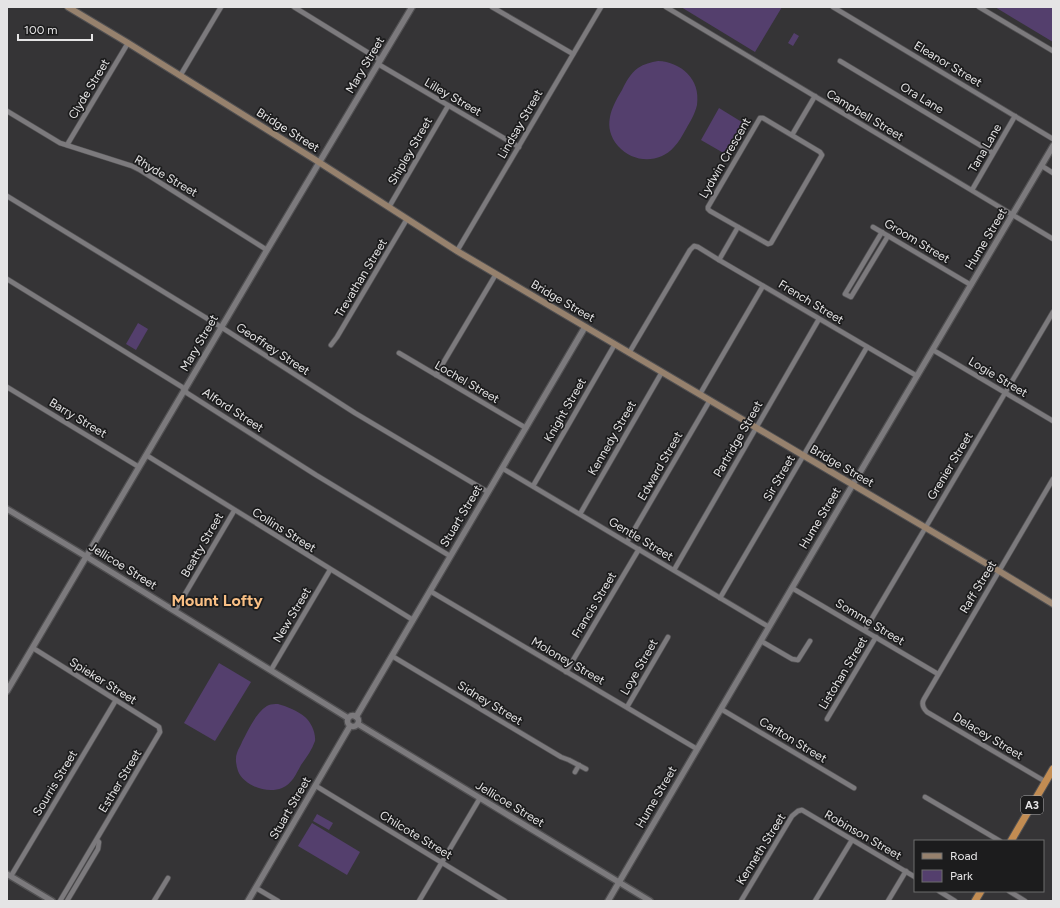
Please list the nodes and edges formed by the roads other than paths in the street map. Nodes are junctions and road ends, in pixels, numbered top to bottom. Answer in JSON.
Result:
{"nodes":[{"id":1,"x":68,"y":7,"type":"edge"},
{"id":2,"x":221,"y":7,"type":"edge"},
{"id":3,"x":294,"y":7,"type":"edge"},
{"id":4,"x":412,"y":7,"type":"edge"},
{"id":5,"x":492,"y":7,"type":"edge"},
{"id":6,"x":601,"y":7,"type":"edge"},
{"id":7,"x":666,"y":7,"type":"edge"},
{"id":8,"x":833,"y":7,"type":"edge"},
{"id":9,"x":979,"y":7,"type":"edge"},
{"id":10,"x":128,"y":43,"type":"junction"},
{"id":11,"x":1053,"y":51,"type":"edge"},
{"id":12,"x":573,"y":54,"type":"junction"},
{"id":13,"x":840,"y":61,"type":"dead end"},
{"id":14,"x":379,"y":62,"type":"junction"},
{"id":15,"x":180,"y":76,"type":"junction"},
{"id":16,"x":815,"y":96,"type":"junction"},
{"id":17,"x":448,"y":106,"type":"junction"},
{"id":18,"x":7,"y":111,"type":"edge"},
{"id":19,"x":1015,"y":116,"type":"junction"},
{"id":20,"x":792,"y":135,"type":"junction"},
{"id":21,"x":1053,"y":139,"type":"edge"},
{"id":22,"x":67,"y":145,"type":"junction"},
{"id":23,"x":1053,"y":146,"type":"edge"},
{"id":24,"x":519,"y":147,"type":"junction"},
{"id":25,"x":993,"y":153,"type":"junction"},
{"id":26,"x":320,"y":162,"type":"junction"},
{"id":27,"x":1042,"y":166,"type":"junction"},
{"id":28,"x":1053,"y":173,"type":"edge"},
{"id":29,"x":972,"y":190,"type":"junction"},
{"id":30,"x":7,"y":196,"type":"edge"},
{"id":31,"x":389,"y":207,"type":"junction"},
{"id":32,"x":1013,"y":215,"type":"junction"},
{"id":33,"x":407,"y":219,"type":"junction"},
{"id":34,"x":738,"y":227,"type":"junction"},
{"id":35,"x":873,"y":227,"type":"dead end"},
{"id":36,"x":882,"y":232,"type":"junction"},
{"id":37,"x":888,"y":236,"type":"junction"},
{"id":38,"x":1053,"y":239,"type":"edge"},
{"id":39,"x":267,"y":250,"type":"junction"},
{"id":40,"x":457,"y":251,"type":"junction"},
{"id":41,"x":719,"y":260,"type":"junction"},
{"id":42,"x":496,"y":274,"type":"junction"},
{"id":43,"x":7,"y":279,"type":"edge"},
{"id":44,"x":972,"y":285,"type":"junction"},
{"id":45,"x":763,"y":286,"type":"junction"},
{"id":46,"x":1053,"y":312,"type":"edge"},
{"id":47,"x":819,"y":319,"type":"junction"},
{"id":48,"x":221,"y":327,"type":"junction"},
{"id":49,"x":585,"y":327,"type":"junction"},
{"id":50,"x":615,"y":344,"type":"junction"},
{"id":51,"x":331,"y":345,"type":"dead end"},
{"id":52,"x":867,"y":347,"type":"junction"},
{"id":53,"x":933,"y":350,"type":"junction"},
{"id":54,"x":399,"y":353,"type":"dead end"},
{"id":55,"x":629,"y":353,"type":"junction"},
{"id":56,"x":662,"y":372,"type":"junction"},
{"id":57,"x":436,"y":375,"type":"junction"},
{"id":58,"x":917,"y":376,"type":"junction"},
{"id":59,"x":7,"y":387,"type":"edge"},
{"id":60,"x":185,"y":390,"type":"junction"},
{"id":61,"x":1005,"y":392,"type":"junction"},
{"id":62,"x":700,"y":394,"type":"junction"},
{"id":63,"x":710,"y":400,"type":"junction"},
{"id":64,"x":1053,"y":421,"type":"edge"},
{"id":65,"x":526,"y":428,"type":"junction"},
{"id":66,"x":756,"y":428,"type":"junction"},
{"id":67,"x":146,"y":455,"type":"junction"},
{"id":68,"x":803,"y":456,"type":"junction"},
{"id":69,"x":139,"y":467,"type":"junction"},
{"id":70,"x":502,"y":468,"type":"junction"},
{"id":71,"x":1053,"y":479,"type":"edge"},
{"id":72,"x":852,"y":485,"type":"junction"},
{"id":73,"x":533,"y":486,"type":"junction"},
{"id":74,"x":488,"y":492,"type":"junction"},
{"id":75,"x":7,"y":509,"type":"edge"},
{"id":76,"x":234,"y":510,"type":"junction"},
{"id":77,"x":580,"y":514,"type":"junction"},
{"id":78,"x":925,"y":528,"type":"junction"},
{"id":79,"x":627,"y":542,"type":"junction"},
{"id":80,"x":639,"y":549,"type":"junction"},
{"id":81,"x":87,"y":556,"type":"junction"},
{"id":82,"x":450,"y":556,"type":"junction"},
{"id":83,"x":330,"y":570,"type":"junction"},
{"id":84,"x":674,"y":570,"type":"junction"},
{"id":85,"x":999,"y":571,"type":"junction"},
{"id":86,"x":792,"y":588,"type":"junction"},
{"id":87,"x":430,"y":591,"type":"junction"},
{"id":88,"x":720,"y":598,"type":"junction"},
{"id":89,"x":1053,"y":604,"type":"edge"},
{"id":90,"x":175,"y":611,"type":"junction"},
{"id":91,"x":413,"y":620,"type":"junction"},
{"id":92,"x":769,"y":626,"type":"junction"},
{"id":93,"x":865,"y":630,"type":"junction"},
{"id":94,"x":668,"y":637,"type":"dead end"},
{"id":95,"x":876,"y":637,"type":"junction"},
{"id":96,"x":761,"y":641,"type":"junction"},
{"id":97,"x":810,"y":641,"type":"dead end"},
{"id":98,"x":33,"y":648,"type":"junction"},
{"id":99,"x":392,"y":656,"type":"junction"},
{"id":100,"x":271,"y":670,"type":"junction"},
{"id":101,"x":566,"y":672,"type":"junction"},
{"id":102,"x":938,"y":674,"type":"junction"},
{"id":103,"x":7,"y":692,"type":"edge"},
{"id":104,"x":116,"y":700,"type":"junction"},
{"id":105,"x":923,"y":706,"type":"joint"},
{"id":106,"x":627,"y":707,"type":"junction"},
{"id":107,"x":721,"y":709,"type":"junction"},
{"id":108,"x":356,"y":716,"type":"junction"},
{"id":109,"x":348,"y":718,"type":"junction"},
{"id":110,"x":827,"y":719,"type":"dead end"},
{"id":111,"x":358,"y":724,"type":"junction"},
{"id":112,"x":350,"y":726,"type":"junction"},
{"id":113,"x":160,"y":732,"type":"joint"},
{"id":114,"x":697,"y":748,"type":"junction"},
{"id":115,"x":579,"y":765,"type":"junction"},
{"id":116,"x":586,"y":769,"type":"dead end"},
{"id":117,"x":1053,"y":769,"type":"edge"},
{"id":118,"x":575,"y":772,"type":"dead end"},
{"id":119,"x":1049,"y":781,"type":"edge"},
{"id":120,"x":316,"y":786,"type":"junction"},
{"id":121,"x":854,"y":788,"type":"dead end"},
{"id":122,"x":925,"y":797,"type":"dead end"},
{"id":123,"x":480,"y":798,"type":"junction"},
{"id":124,"x":802,"y":810,"type":"joint"},
{"id":125,"x":96,"y":840,"type":"junction"},
{"id":126,"x":852,"y":840,"type":"junction"},
{"id":127,"x":998,"y":840,"type":"edge"},
{"id":128,"x":1012,"y":840,"type":"edge"},
{"id":129,"x":442,"y":862,"type":"junction"},
{"id":130,"x":906,"y":871,"type":"junction"},
{"id":131,"x":9,"y":875,"type":"edge"},
{"id":132,"x":914,"y":876,"type":"edge"},
{"id":133,"x":168,"y":878,"type":"dead end"},
{"id":134,"x":620,"y":882,"type":"junction"},
{"id":135,"x":256,"y":888,"type":"junction"},
{"id":136,"x":941,"y":892,"type":"edge"},
{"id":137,"x":980,"y":892,"type":"edge"},
{"id":138,"x":1011,"y":892,"type":"edge"},
{"id":139,"x":52,"y":901,"type":"edge"},
{"id":140,"x":60,"y":901,"type":"edge"},
{"id":141,"x":67,"y":901,"type":"edge"},
{"id":142,"x":154,"y":901,"type":"edge"},
{"id":143,"x":248,"y":901,"type":"edge"},
{"id":144,"x":278,"y":901,"type":"edge"},
{"id":145,"x":419,"y":901,"type":"edge"},
{"id":146,"x":505,"y":901,"type":"edge"},
{"id":147,"x":608,"y":901,"type":"edge"},
{"id":148,"x":650,"y":901,"type":"edge"},
{"id":149,"x":741,"y":901,"type":"edge"},
{"id":150,"x":815,"y":901,"type":"edge"},
{"id":151,"x":888,"y":901,"type":"edge"},
{"id":152,"x":955,"y":901,"type":"edge"},
{"id":153,"x":975,"y":901,"type":"edge"},
{"id":154,"x":1025,"y":901,"type":"edge"}],
"edges":[{"from":1,"to":10,"type":"main road","name":"Bridge Street"},
{"from":2,"to":15,"type":"street"},
{"from":3,"to":14,"type":"street","name":"Lilley Street"},
{"from":4,"to":14,"type":"street","name":"Mary Street"},
{"from":5,"to":12,"type":"street"},
{"from":6,"to":12,"type":"street","name":"Lindsay Street"},
{"from":7,"to":16,"type":"street","name":"Campbell Street"},
{"from":8,"to":19,"type":"street","name":"Eleanor Street"},
{"from":9,"to":11,"type":"street"},
{"from":10,"to":15,"type":"main road","name":"Bridge Street"},
{"from":10,"to":22,"type":"street","name":"Clyde Street"},
{"from":12,"to":24,"type":"street","name":"Lindsay Street"},
{"from":13,"to":25,"type":"street","name":"Ora Lane"},
{"from":14,"to":17,"type":"street","name":"Lilley Street"},
{"from":14,"to":26,"type":"street","name":"Mary Street"},
{"from":15,"to":26,"type":"main road","name":"Bridge Street"},
{"from":16,"to":20,"type":"street"},
{"from":16,"to":29,"type":"street","name":"Campbell Street"},
{"from":17,"to":24,"type":"street","name":"Lilley Street"},
{"from":17,"to":31,"type":"street","name":"Shipley Street"},
{"from":18,"to":22,"type":"street","name":"Rhyde Street"},
{"from":19,"to":21,"type":"street","name":"Eleanor Street"},
{"from":19,"to":25,"type":"street","name":"Tana Lane"},
{"from":20,"to":34,"type":"street","name":"Lydwin Crescent"},
{"from":20,"to":34,"type":"street","name":"Lydwin Crescent"},
{"from":22,"to":39,"type":"street","name":"Rhyde Street"},
{"from":23,"to":27,"type":"street","name":"Hume Street"},
{"from":24,"to":40,"type":"street","name":"Lindsay Street"},
{"from":25,"to":29,"type":"street","name":"Tana Lane"},
{"from":26,"to":31,"type":"main road","name":"Bridge Street"},
{"from":26,"to":39,"type":"street","name":"Mary Street"},
{"from":27,"to":28,"type":"street"},
{"from":27,"to":32,"type":"street","name":"Hume Street"},
{"from":29,"to":32,"type":"street","name":"Campbell Street"},
{"from":30,"to":48,"type":"street","name":"Geoffrey Street"},
{"from":31,"to":33,"type":"main road","name":"Bridge Street"},
{"from":32,"to":38,"type":"street","name":"Campbell Street"},
{"from":32,"to":44,"type":"street","name":"Hume Street"},
{"from":33,"to":40,"type":"main road","name":"Bridge Street"},
{"from":33,"to":51,"type":"street","name":"Trevathan Street"},
{"from":34,"to":41,"type":"street"},
{"from":35,"to":36,"type":"street","name":"Groom Street"},
{"from":36,"to":37,"type":"street","name":"Groom Street"},
{"from":36,"to":37,"type":"street"},
{"from":37,"to":44,"type":"street","name":"Groom Street"},
{"from":39,"to":48,"type":"street","name":"Mary Street"},
{"from":40,"to":42,"type":"main road","name":"Bridge Street"},
{"from":41,"to":45,"type":"street","name":"French Street"},
{"from":41,"to":55,"type":"street","name":"French Street"},
{"from":42,"to":49,"type":"main road","name":"Bridge Street"},
{"from":42,"to":57,"type":"street"},
{"from":43,"to":60,"type":"street","name":"Alford Street"},
{"from":44,"to":53,"type":"street","name":"Hume Street"},
{"from":45,"to":47,"type":"street","name":"French Street"},
{"from":45,"to":62,"type":"street"},
{"from":46,"to":61,"type":"street","name":"Grenier Street"},
{"from":47,"to":52,"type":"street","name":"French Street"},
{"from":47,"to":66,"type":"street","name":"Partridge Street"},
{"from":48,"to":60,"type":"street","name":"Mary Street"},
{"from":48,"to":74,"type":"street","name":"Geoffrey Street"},
{"from":49,"to":50,"type":"main road","name":"Bridge Street"},
{"from":49,"to":65,"type":"street","name":"Stuart Street"},
{"from":50,"to":55,"type":"main road","name":"Bridge Street"},
{"from":50,"to":73,"type":"street","name":"Knight Street"},
{"from":52,"to":58,"type":"street","name":"French Street"},
{"from":52,"to":68,"type":"street","name":"Sir Street"},
{"from":53,"to":58,"type":"street","name":"Hume Street"},
{"from":53,"to":61,"type":"street","name":"Logie Street"},
{"from":54,"to":57,"type":"street","name":"Lochel Street"},
{"from":55,"to":56,"type":"main road","name":"Bridge Street"},
{"from":56,"to":62,"type":"main road","name":"Bridge Street"},
{"from":56,"to":77,"type":"street","name":"Kennedy Street"},
{"from":57,"to":65,"type":"street","name":"Lochel Street"},
{"from":58,"to":72,"type":"street","name":"Hume Street"},
{"from":59,"to":69,"type":"street","name":"Barry Street"},
{"from":60,"to":67,"type":"street","name":"Mary Street"},
{"from":60,"to":82,"type":"street","name":"Alford Street"},
{"from":61,"to":64,"type":"street","name":"Logie Street"},
{"from":61,"to":78,"type":"street","name":"Grenier Street"},
{"from":62,"to":63,"type":"main road","name":"Bridge Street"},
{"from":63,"to":66,"type":"main road","name":"Bridge Street"},
{"from":63,"to":79,"type":"street","name":"Edward Street"},
{"from":65,"to":70,"type":"street","name":"Stuart Street"},
{"from":66,"to":68,"type":"main road","name":"Bridge Street"},
{"from":66,"to":84,"type":"street","name":"Partridge Street"},
{"from":67,"to":69,"type":"street","name":"Mary Street"},
{"from":67,"to":76,"type":"street","name":"Collins Street"},
{"from":68,"to":72,"type":"main road","name":"Bridge Street"},
{"from":68,"to":88,"type":"street","name":"Sir Street"},
{"from":69,"to":81,"type":"street","name":"Mary Street"},
{"from":70,"to":73,"type":"street","name":"Gentle Street"},
{"from":70,"to":74,"type":"street","name":"Stuart Street"},
{"from":71,"to":85,"type":"street","name":"Raff Street"},
{"from":72,"to":78,"type":"main road","name":"Bridge Street"},
{"from":72,"to":86,"type":"street","name":"Hume Street"},
{"from":73,"to":77,"type":"street","name":"Gentle Street"},
{"from":74,"to":82,"type":"street","name":"Stuart Street"},
{"from":75,"to":81,"type":"street","name":"Jellicoe Street"},
{"from":76,"to":83,"type":"street","name":"Collins Street"},
{"from":76,"to":90,"type":"street","name":"Beatty Street"},
{"from":77,"to":79,"type":"street","name":"Gentle Street"},
{"from":78,"to":85,"type":"main road","name":"Bridge Street"},
{"from":78,"to":93,"type":"street","name":"Grenier Street"},
{"from":79,"to":80,"type":"street","name":"Gentle Street"},
{"from":80,"to":84,"type":"street","name":"Gentle Street"},
{"from":80,"to":101,"type":"street","name":"Francis Street"},
{"from":81,"to":90,"type":"street","name":"Jellicoe Street"},
{"from":81,"to":98,"type":"street","name":"Mary Street"},
{"from":82,"to":87,"type":"street","name":"Stuart Street"},
{"from":83,"to":91,"type":"street","name":"Collins Street"},
{"from":83,"to":100,"type":"street","name":"New Street"},
{"from":84,"to":88,"type":"street","name":"Gentle Street"},
{"from":85,"to":89,"type":"main road","name":"Bridge Street"},
{"from":85,"to":102,"type":"street","name":"Raff Street"},
{"from":86,"to":92,"type":"street","name":"Hume Street"},
{"from":86,"to":93,"type":"street","name":"Somme Street"},
{"from":87,"to":91,"type":"street","name":"Stuart Street"},
{"from":87,"to":101,"type":"street","name":"Moloney Street"},
{"from":88,"to":92,"type":"street","name":"Gentle Street"},
{"from":90,"to":100,"type":"street","name":"Jellicoe Street"},
{"from":91,"to":99,"type":"street","name":"Stuart Street"},
{"from":92,"to":96,"type":"street","name":"Hume Street"},
{"from":93,"to":95,"type":"street","name":"Somme Street"},
{"from":94,"to":106,"type":"street","name":"Loye Street"},
{"from":95,"to":102,"type":"street","name":"Somme Street"},
{"from":95,"to":110,"type":"street","name":"Listohan Street"},
{"from":96,"to":97,"type":"street"},
{"from":96,"to":107,"type":"street","name":"Hume Street"},
{"from":98,"to":103,"type":"street","name":"Mary Street"},
{"from":98,"to":104,"type":"street","name":"Spieker Street"},
{"from":99,"to":108,"type":"street","name":"Stuart Street"},
{"from":99,"to":115,"type":"street","name":"Sidney Street"},
{"from":100,"to":109,"type":"street","name":"Jellicoe Street"},
{"from":101,"to":106,"type":"street","name":"Moloney Street"},
{"from":102,"to":105,"type":"street","name":"Raff Street"},
{"from":104,"to":113,"type":"street","name":"Spieker Street"},
{"from":104,"to":131,"type":"street","name":"Sourris Street"},
{"from":105,"to":119,"type":"street","name":"Delacey Street"},
{"from":106,"to":114,"type":"street","name":"Moloney Street"},
{"from":107,"to":114,"type":"street","name":"Hume Street"},
{"from":107,"to":121,"type":"street","name":"Carlton Street"},
{"from":108,"to":109,"type":"street"},
{"from":108,"to":111,"type":"street"},
{"from":109,"to":112,"type":"street"},
{"from":111,"to":112,"type":"street"},
{"from":111,"to":123,"type":"street","name":"Jellicoe Street"},
{"from":112,"to":120,"type":"street","name":"Stuart Street"},
{"from":113,"to":125,"type":"street","name":"Esther Street"},
{"from":114,"to":134,"type":"street","name":"Hume Street"},
{"from":115,"to":116,"type":"street","name":"Sidney Street"},
{"from":115,"to":118,"type":"street"},
{"from":117,"to":119,"type":"highway","number":"A3"},
{"from":119,"to":128,"type":"highway","number":"A3"},
{"from":120,"to":129,"type":"street","name":"Chilcote Street"},
{"from":120,"to":135,"type":"street","name":"Stuart Street"},
{"from":122,"to":127,"type":"street"},
{"from":123,"to":129,"type":"street"},
{"from":123,"to":134,"type":"street","name":"Jellicoe Street"},
{"from":124,"to":126,"type":"street","name":"Robinson Street"},
{"from":124,"to":149,"type":"street","name":"Kenneth Street"},
{"from":125,"to":140,"type":"street","name":"Esther Street"},
{"from":125,"to":141,"type":"street","name":"Esther Street"},
{"from":126,"to":130,"type":"street","name":"Robinson Street"},
{"from":126,"to":150,"type":"street"},
{"from":129,"to":145,"type":"street"},
{"from":129,"to":146,"type":"street","name":"Chilcote Street"},
{"from":130,"to":132,"type":"street","name":"Robinson Street"},
{"from":130,"to":151,"type":"street"},
{"from":131,"to":139,"type":"street"},
{"from":133,"to":142,"type":"street"},
{"from":134,"to":147,"type":"street","name":"Hume Street"},
{"from":134,"to":148,"type":"street","name":"Jellicoe Street"},
{"from":135,"to":143,"type":"street","name":"Stuart Street"},
{"from":135,"to":144,"type":"street"},
{"from":136,"to":152,"type":"street"},
{"from":137,"to":153,"type":"highway"},
{"from":138,"to":154,"type":"street"}]}
